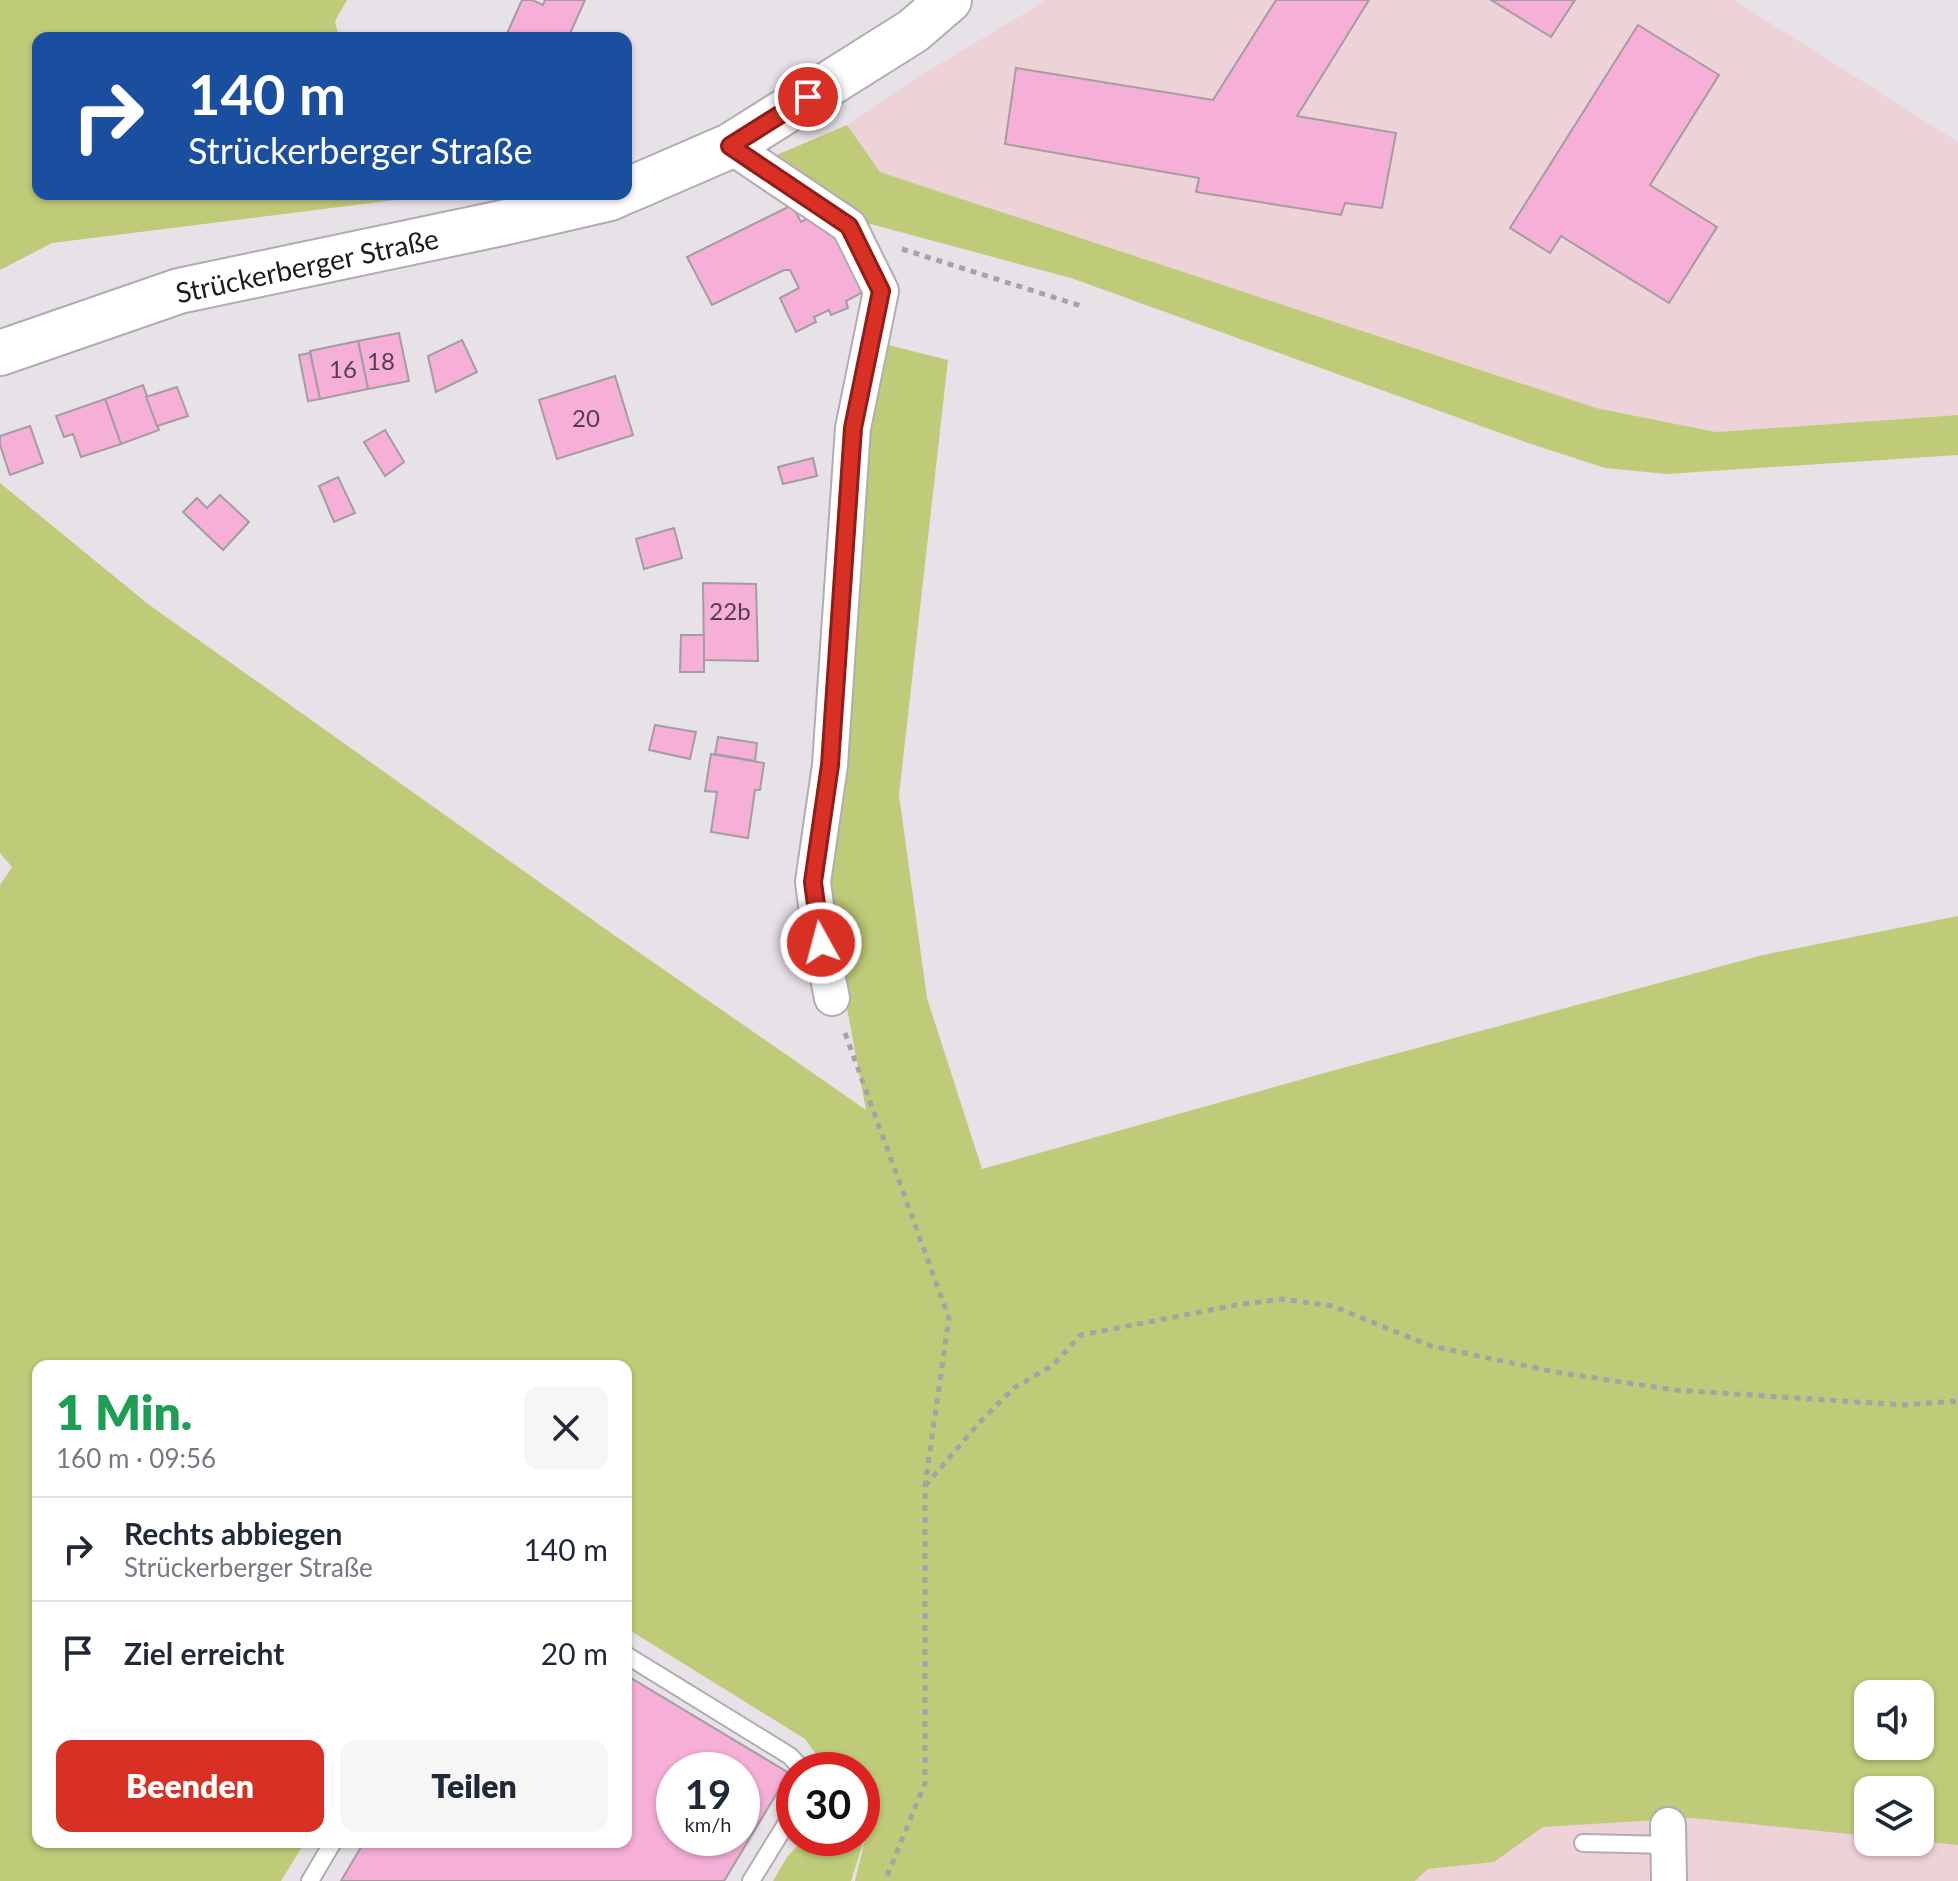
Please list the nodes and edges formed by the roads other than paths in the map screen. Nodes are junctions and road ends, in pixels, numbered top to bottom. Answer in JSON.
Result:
{"nodes":[{"id":1,"x":949,"y":0,"type":"edge"},
{"id":2,"x":730,"y":146,"type":"junction"},
{"id":3,"x":632,"y":188,"type":"edge"},
{"id":4,"x":601,"y":200,"type":"edge"},
{"id":5,"x":0,"y":353,"type":"edge"},
{"id":6,"x":832,"y":998,"type":"road end"},
{"id":7,"x":632,"y":1659,"type":"edge"},
{"id":8,"x":784,"y":1752,"type":"edge"},
{"id":9,"x":1669,"y":1835,"type":"joint"},
{"id":10,"x":776,"y":1840,"type":"edge"},
{"id":11,"x":1583,"y":1843,"type":"dead end"},
{"id":12,"x":329,"y":1848,"type":"edge"},
{"id":13,"x":310,"y":1881,"type":"edge"},
{"id":14,"x":751,"y":1881,"type":"edge"},
{"id":15,"x":1669,"y":1881,"type":"edge"}],
"edges":[{"from":1,"to":2,"type":"main road"},
{"from":2,"to":3,"type":"main road"},
{"from":2,"to":6,"type":"street"},
{"from":4,"to":5,"type":"main road","name":"Strückerberger Straße"},
{"from":7,"to":8,"type":"lane"},
{"from":9,"to":11,"type":"lane"},
{"from":9,"to":15,"type":"street"},
{"from":10,"to":14,"type":"lane"},
{"from":12,"to":13,"type":"lane"}]}
